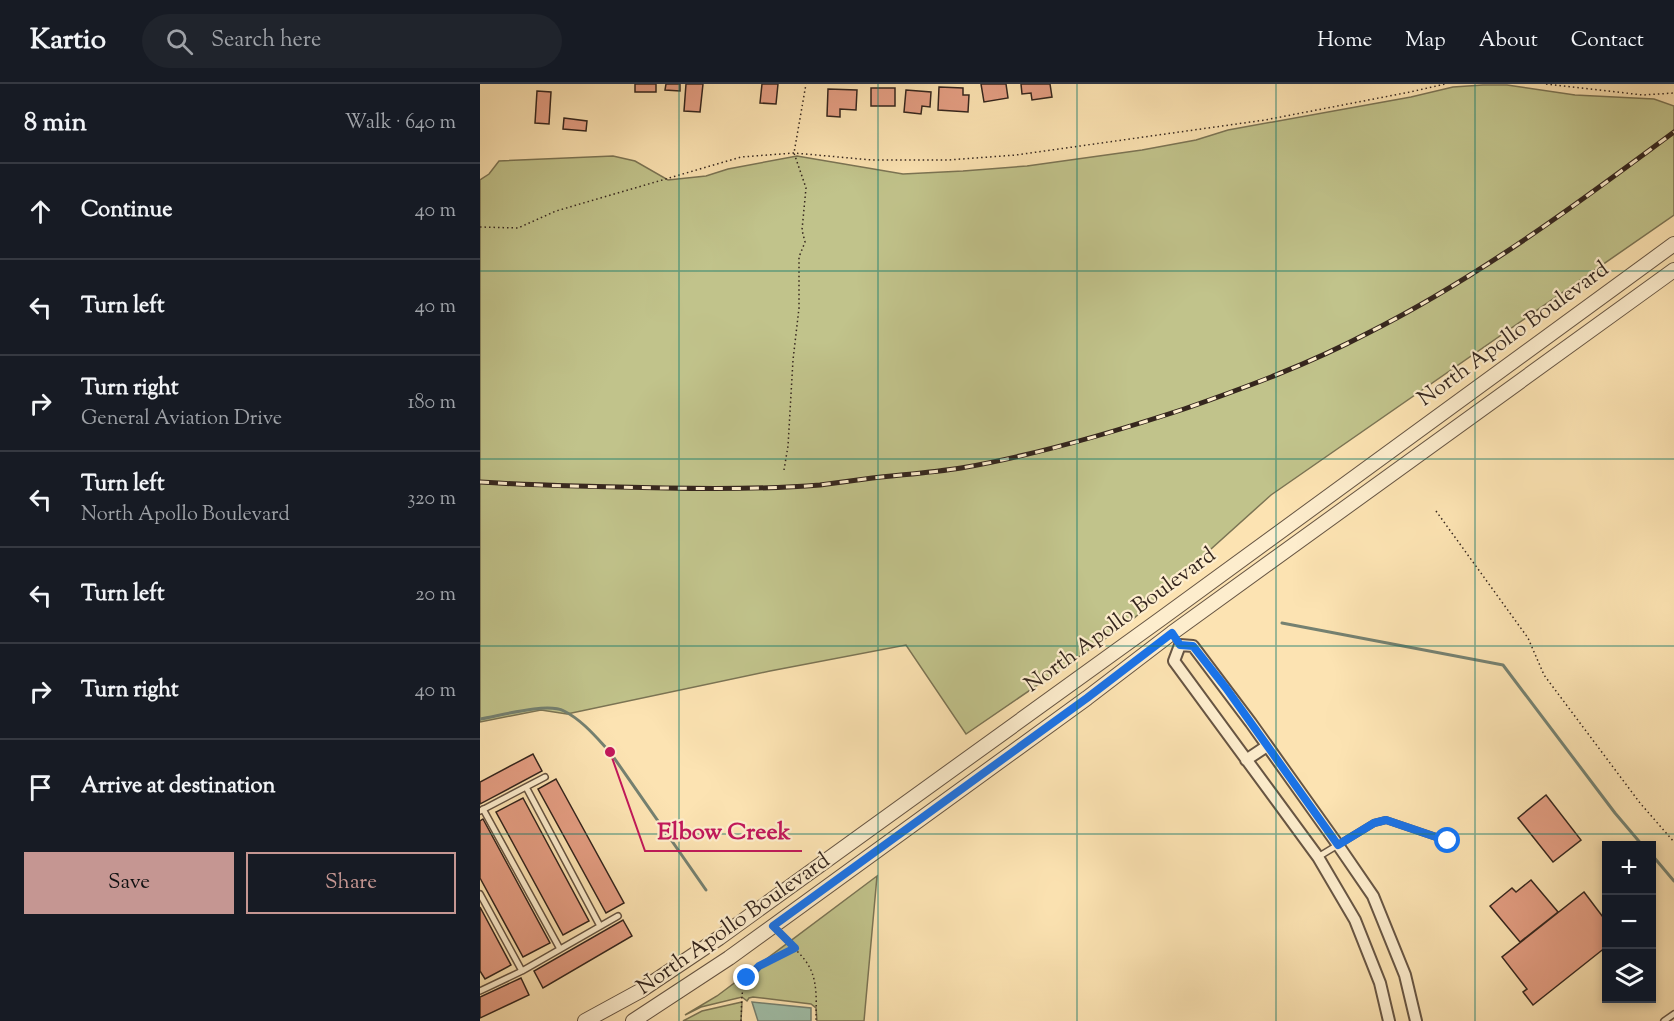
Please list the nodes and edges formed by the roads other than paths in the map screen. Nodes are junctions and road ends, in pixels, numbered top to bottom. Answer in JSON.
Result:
{"nodes":[{"id":1,"x":1674,"y":244,"type":"edge"},
{"id":2,"x":1674,"y":270,"type":"edge"},
{"id":3,"x":1162,"y":618,"type":"junction"},
{"id":4,"x":1176,"y":639,"type":"junction"},
{"id":5,"x":1267,"y":746,"type":"junction"},
{"id":6,"x":1246,"y":760,"type":"junction"},
{"id":7,"x":544,"y":777,"type":"dead end"},
{"id":8,"x":526,"y":787,"type":"junction"},
{"id":9,"x":482,"y":810,"type":"edge"},
{"id":10,"x":1448,"y":841,"type":"dead end"},
{"id":11,"x":1338,"y":845,"type":"junction"},
{"id":12,"x":1318,"y":857,"type":"junction"},
{"id":13,"x":480,"y":894,"type":"edge"},
{"id":14,"x":618,"y":916,"type":"dead end"},
{"id":15,"x":600,"y":926,"type":"junction"},
{"id":16,"x":560,"y":949,"type":"junction"},
{"id":17,"x":522,"y":970,"type":"junction"},
{"id":18,"x":480,"y":990,"type":"edge"},
{"id":19,"x":1674,"y":1014,"type":"edge"},
{"id":20,"x":585,"y":1021,"type":"edge"},
{"id":21,"x":633,"y":1021,"type":"edge"},
{"id":22,"x":1389,"y":1021,"type":"edge"},
{"id":23,"x":1416,"y":1021,"type":"edge"},
{"id":24,"x":1664,"y":1021,"type":"edge"}],
"edges":[{"from":1,"to":3,"type":"street","name":"North Apollo Boulevard"},
{"from":2,"to":4,"type":"street","name":"North Apollo Boulevard"},
{"from":3,"to":4,"type":"street"},
{"from":3,"to":20,"type":"street","name":"North Apollo Boulevard"},
{"from":4,"to":5,"type":"street"},
{"from":4,"to":6,"type":"street"},
{"from":4,"to":21,"type":"street","name":"North Apollo Boulevard"},
{"from":5,"to":6,"type":"street"},
{"from":5,"to":11,"type":"street"},
{"from":6,"to":12,"type":"street"},
{"from":7,"to":8,"type":"lane"},
{"from":8,"to":9,"type":"lane"},
{"from":8,"to":15,"type":"lane"},
{"from":9,"to":16,"type":"lane"},
{"from":10,"to":11,"type":"lane"},
{"from":11,"to":12,"type":"lane"},
{"from":11,"to":23,"type":"street"},
{"from":12,"to":22,"type":"street"},
{"from":13,"to":17,"type":"lane"},
{"from":14,"to":15,"type":"lane"},
{"from":15,"to":16,"type":"lane"},
{"from":16,"to":17,"type":"lane"},
{"from":17,"to":18,"type":"lane"},
{"from":19,"to":24,"type":"lane"}]}
